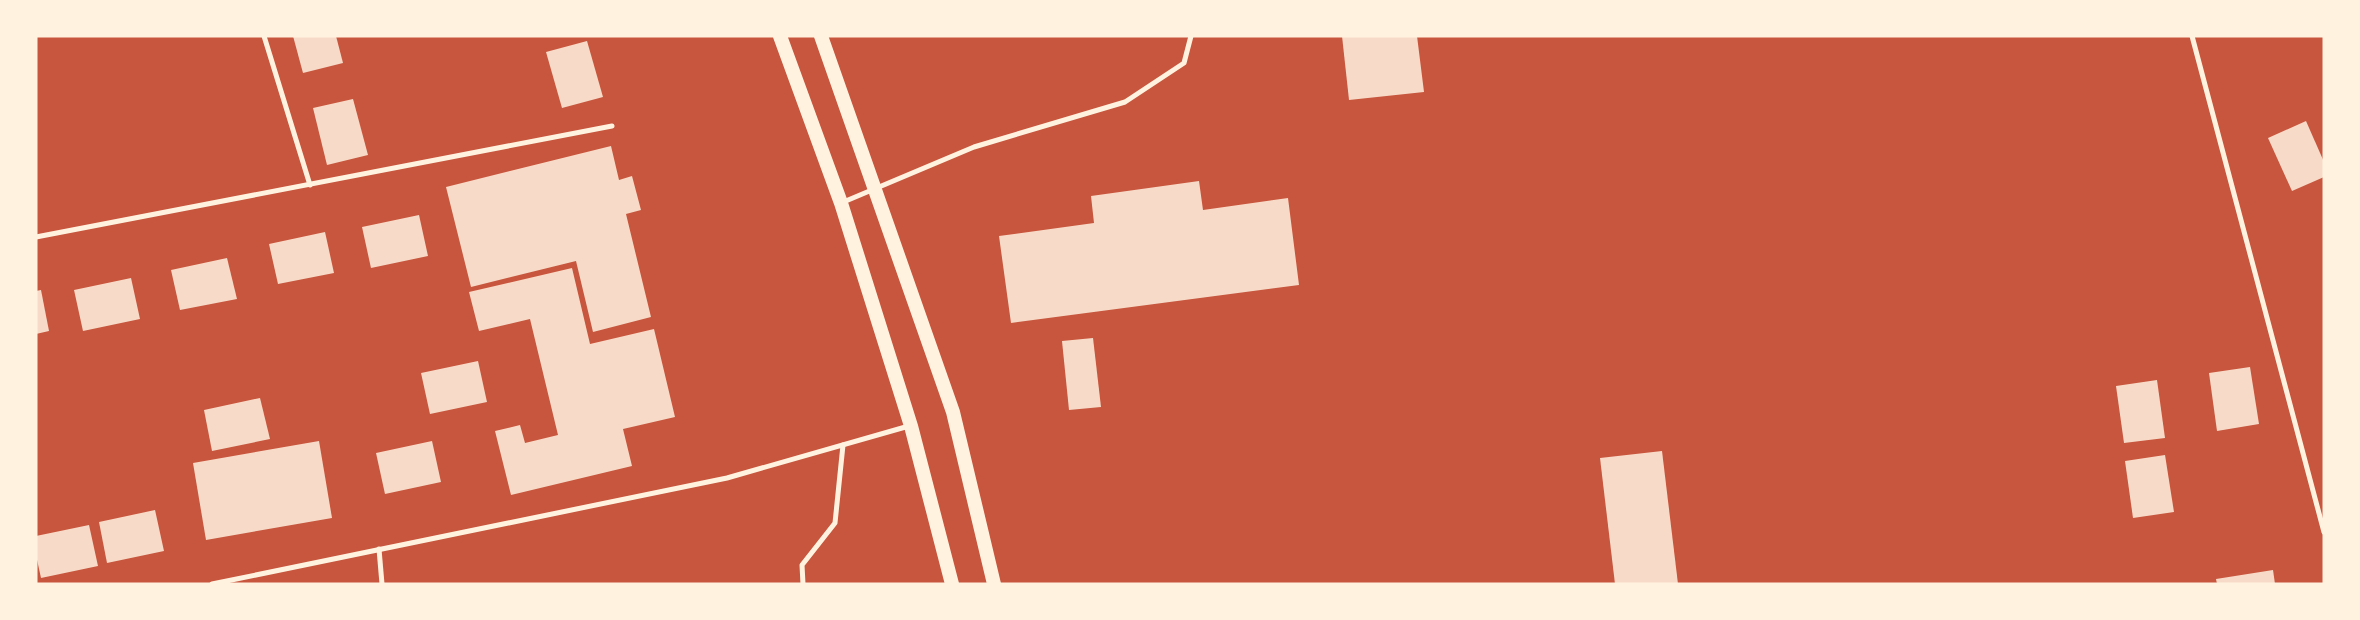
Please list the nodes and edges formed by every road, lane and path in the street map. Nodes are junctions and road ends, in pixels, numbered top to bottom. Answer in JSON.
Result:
{"nodes":[{"id":1,"x":264,"y":36,"type":"edge"},
{"id":2,"x":780,"y":36,"type":"edge"},
{"id":3,"x":821,"y":36,"type":"edge"},
{"id":4,"x":1191,"y":36,"type":"edge"},
{"id":5,"x":2192,"y":36,"type":"edge"},
{"id":6,"x":612,"y":126,"type":"dead end"},
{"id":7,"x":310,"y":185,"type":"junction"},
{"id":8,"x":876,"y":190,"type":"junction"},
{"id":9,"x":841,"y":203,"type":"junction"},
{"id":10,"x":36,"y":237,"type":"edge"},
{"id":11,"x":911,"y":426,"type":"junction"},
{"id":12,"x":843,"y":445,"type":"junction"},
{"id":13,"x":2324,"y":532,"type":"edge"},
{"id":14,"x":379,"y":550,"type":"junction"},
{"id":15,"x":212,"y":584,"type":"edge"},
{"id":16,"x":382,"y":584,"type":"edge"},
{"id":17,"x":803,"y":584,"type":"edge"},
{"id":18,"x":952,"y":584,"type":"edge"},
{"id":19,"x":994,"y":584,"type":"edge"}],
"edges":[{"from":1,"to":7,"type":"street"},
{"from":2,"to":9,"type":"highway"},
{"from":3,"to":8,"type":"highway"},
{"from":4,"to":8,"type":"street"},
{"from":5,"to":13,"type":"street"},
{"from":6,"to":7,"type":"street"},
{"from":7,"to":10,"type":"street"},
{"from":8,"to":9,"type":"street"},
{"from":8,"to":19,"type":"highway"},
{"from":9,"to":11,"type":"highway"},
{"from":11,"to":12,"type":"street"},
{"from":11,"to":18,"type":"highway"},
{"from":12,"to":14,"type":"street"},
{"from":12,"to":17,"type":"street"},
{"from":14,"to":15,"type":"street"},
{"from":14,"to":16,"type":"street"}]}
